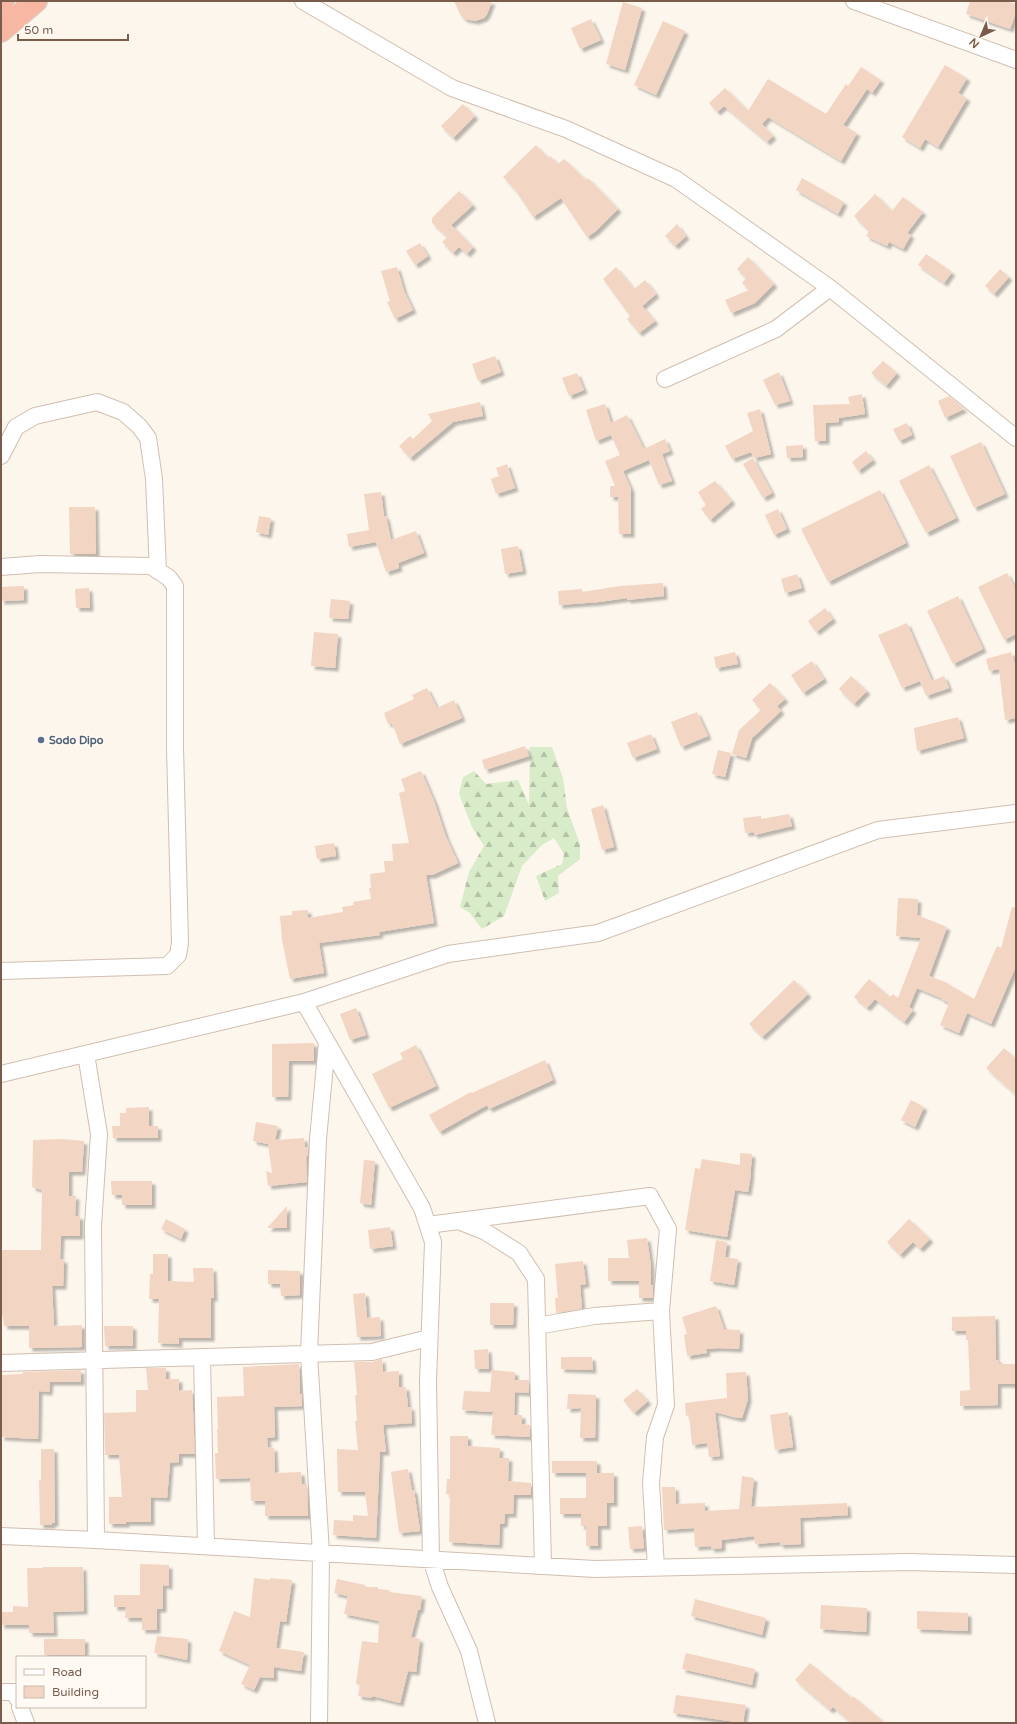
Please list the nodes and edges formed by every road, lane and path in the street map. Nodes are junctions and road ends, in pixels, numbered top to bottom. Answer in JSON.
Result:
{"nodes":[{"id":1,"x":3,"y":1,"type":"edge"},
{"id":2,"x":36,"y":1,"type":"edge"},
{"id":3,"x":303,"y":1,"type":"edge"},
{"id":4,"x":854,"y":1,"type":"edge"},
{"id":5,"x":1,"y":3,"type":"edge"},
{"id":6,"x":1,"y":31,"type":"edge"},
{"id":7,"x":1016,"y":60,"type":"edge"},
{"id":8,"x":830,"y":288,"type":"junction"},
{"id":9,"x":665,"y":380,"type":"dead end"},
{"id":10,"x":1016,"y":438,"type":"edge"},
{"id":11,"x":1,"y":456,"type":"edge"},
{"id":12,"x":1,"y":567,"type":"edge"},
{"id":13,"x":158,"y":571,"type":"junction"},
{"id":14,"x":1016,"y":813,"type":"edge"},
{"id":15,"x":1,"y":971,"type":"edge"},
{"id":16,"x":304,"y":1002,"type":"junction"},
{"id":17,"x":327,"y":1043,"type":"junction"},
{"id":18,"x":86,"y":1054,"type":"junction"},
{"id":19,"x":1,"y":1074,"type":"edge"},
{"id":20,"x":459,"y":1221,"type":"junction"},
{"id":21,"x":428,"y":1225,"type":"junction"},
{"id":22,"x":661,"y":1311,"type":"junction"},
{"id":23,"x":537,"y":1326,"type":"junction"},
{"id":24,"x":429,"y":1338,"type":"junction"},
{"id":25,"x":308,"y":1354,"type":"junction"},
{"id":26,"x":202,"y":1358,"type":"junction"},
{"id":27,"x":95,"y":1360,"type":"junction"},
{"id":28,"x":1,"y":1363,"type":"edge"},
{"id":29,"x":1,"y":1536,"type":"edge"},
{"id":30,"x":96,"y":1540,"type":"junction"},
{"id":31,"x":206,"y":1546,"type":"junction"},
{"id":32,"x":320,"y":1553,"type":"junction"},
{"id":33,"x":431,"y":1559,"type":"junction"},
{"id":34,"x":1016,"y":1565,"type":"edge"},
{"id":35,"x":543,"y":1566,"type":"junction"},
{"id":36,"x":656,"y":1568,"type":"junction"},
{"id":37,"x":1,"y":1692,"type":"edge"},
{"id":38,"x":16,"y":1695,"type":"edge"},
{"id":39,"x":20,"y":1708,"type":"edge"},
{"id":40,"x":26,"y":1723,"type":"edge"},
{"id":41,"x":319,"y":1723,"type":"edge"},
{"id":42,"x":487,"y":1723,"type":"edge"}],
"edges":[{"from":1,"to":5,"type":"highway"},
{"from":2,"to":6,"type":"highway"},
{"from":3,"to":8,"type":"street"},
{"from":4,"to":7,"type":"street"},
{"from":8,"to":9,"type":"street"},
{"from":8,"to":10,"type":"street"},
{"from":11,"to":13,"type":"street"},
{"from":12,"to":13,"type":"street"},
{"from":13,"to":15,"type":"street"},
{"from":14,"to":16,"type":"street"},
{"from":16,"to":17,"type":"street"},
{"from":16,"to":18,"type":"street"},
{"from":17,"to":21,"type":"street"},
{"from":17,"to":25,"type":"street"},
{"from":18,"to":19,"type":"street"},
{"from":18,"to":27,"type":"street"},
{"from":20,"to":21,"type":"street"},
{"from":20,"to":22,"type":"street"},
{"from":20,"to":23,"type":"street"},
{"from":21,"to":24,"type":"street"},
{"from":22,"to":23,"type":"street"},
{"from":22,"to":36,"type":"street"},
{"from":23,"to":35,"type":"street"},
{"from":24,"to":25,"type":"street"},
{"from":24,"to":33,"type":"street"},
{"from":25,"to":26,"type":"street"},
{"from":25,"to":32,"type":"street"},
{"from":26,"to":27,"type":"street"},
{"from":26,"to":31,"type":"street"},
{"from":27,"to":28,"type":"street"},
{"from":27,"to":30,"type":"street"},
{"from":29,"to":30,"type":"street"},
{"from":30,"to":31,"type":"street"},
{"from":31,"to":32,"type":"street"},
{"from":32,"to":33,"type":"street"},
{"from":32,"to":41,"type":"street"},
{"from":33,"to":35,"type":"street"},
{"from":33,"to":42,"type":"street"},
{"from":34,"to":36,"type":"street"},
{"from":35,"to":36,"type":"street"},
{"from":37,"to":38,"type":"street"},
{"from":39,"to":40,"type":"street"}]}
